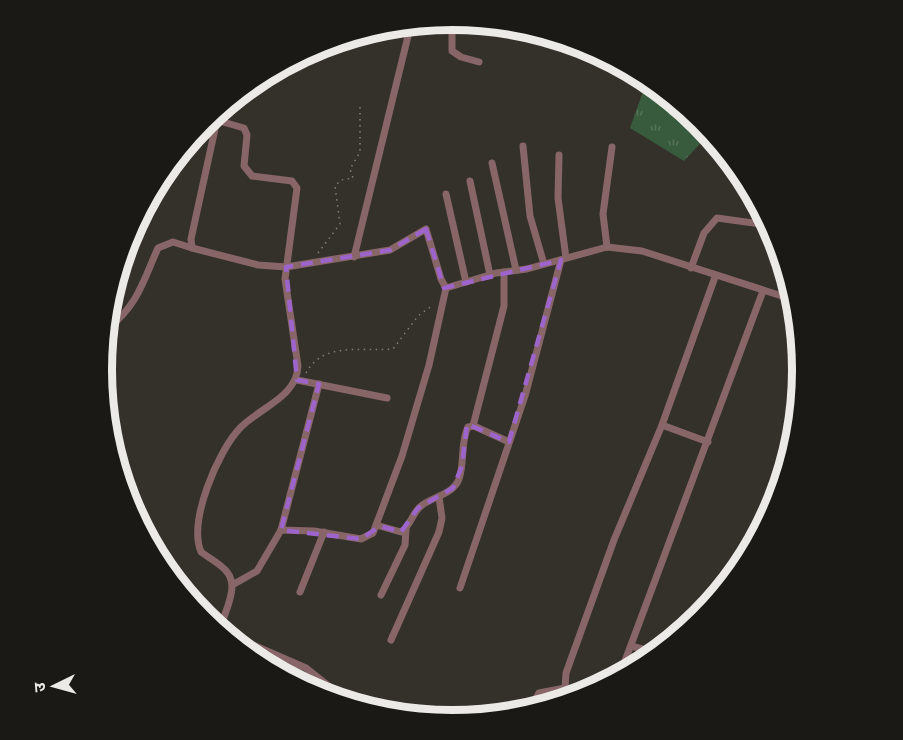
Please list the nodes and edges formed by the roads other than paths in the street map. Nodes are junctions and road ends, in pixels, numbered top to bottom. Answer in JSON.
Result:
{"nodes":[{"id":1,"x":452,"y":30,"type":"edge"},
{"id":2,"x":409,"y":33,"type":"edge"},
{"id":3,"x":479,"y":62,"type":"dead end"},
{"id":4,"x":220,"y":121,"type":"edge"},
{"id":5,"x":211,"y":130,"type":"edge"},
{"id":6,"x":523,"y":146,"type":"dead end"},
{"id":7,"x":612,"y":147,"type":"dead end"},
{"id":8,"x":558,"y":154,"type":"dead end"},
{"id":9,"x":492,"y":163,"type":"dead end"},
{"id":10,"x":470,"y":181,"type":"dead end"},
{"id":11,"x":446,"y":194,"type":"dead end"},
{"id":12,"x":758,"y":224,"type":"edge"},
{"id":13,"x":607,"y":247,"type":"junction"},
{"id":14,"x":192,"y":248,"type":"junction"},
{"id":15,"x":354,"y":257,"type":"junction"},
{"id":16,"x":563,"y":259,"type":"junction"},
{"id":17,"x":544,"y":264,"type":"junction"},
{"id":18,"x":286,"y":267,"type":"junction"},
{"id":19,"x":691,"y":268,"type":"junction"},
{"id":20,"x":516,"y":270,"type":"junction"},
{"id":21,"x":504,"y":272,"type":"junction"},
{"id":22,"x":490,"y":275,"type":"junction"},
{"id":23,"x":715,"y":277,"type":"junction"},
{"id":24,"x":466,"y":282,"type":"junction"},
{"id":25,"x":446,"y":288,"type":"junction"},
{"id":26,"x":764,"y":291,"type":"junction"},
{"id":27,"x":784,"y":298,"type":"edge"},
{"id":28,"x":115,"y":323,"type":"edge"},
{"id":29,"x":297,"y":380,"type":"junction"},
{"id":30,"x":319,"y":384,"type":"junction"},
{"id":31,"x":387,"y":398,"type":"dead end"},
{"id":32,"x":662,"y":425,"type":"junction"},
{"id":33,"x":473,"y":426,"type":"junction"},
{"id":34,"x":708,"y":441,"type":"junction"},
{"id":35,"x":509,"y":442,"type":"junction"},
{"id":36,"x":439,"y":497,"type":"junction"},
{"id":37,"x":376,"y":525,"type":"junction"},
{"id":38,"x":406,"y":529,"type":"junction"},
{"id":39,"x":281,"y":530,"type":"junction"},
{"id":40,"x":324,"y":532,"type":"junction"},
{"id":41,"x":234,"y":584,"type":"junction"},
{"id":42,"x":460,"y":588,"type":"dead end"},
{"id":43,"x":300,"y":592,"type":"dead end"},
{"id":44,"x":381,"y":595,"type":"dead end"},
{"id":45,"x":222,"y":621,"type":"edge"},
{"id":46,"x":391,"y":640,"type":"dead end"},
{"id":47,"x":250,"y":644,"type":"edge"},
{"id":48,"x":631,"y":646,"type":"junction"},
{"id":49,"x":645,"y":650,"type":"edge"},
{"id":50,"x":625,"y":662,"type":"edge"},
{"id":51,"x":331,"y":688,"type":"edge"},
{"id":52,"x":565,"y":688,"type":"joint"},
{"id":53,"x":536,"y":699,"type":"edge"}],
"edges":[{"from":1,"to":3,"type":"street"},
{"from":2,"to":15,"type":"street"},
{"from":4,"to":18,"type":"street"},
{"from":5,"to":14,"type":"street"},
{"from":6,"to":17,"type":"street"},
{"from":7,"to":13,"type":"street"},
{"from":8,"to":16,"type":"street"},
{"from":9,"to":20,"type":"street"},
{"from":10,"to":22,"type":"street"},
{"from":11,"to":24,"type":"street"},
{"from":12,"to":19,"type":"street"},
{"from":13,"to":16,"type":"street"},
{"from":13,"to":19,"type":"street"},
{"from":14,"to":18,"type":"street"},
{"from":14,"to":28,"type":"street"},
{"from":15,"to":18,"type":"street"},
{"from":15,"to":25,"type":"street"},
{"from":16,"to":17,"type":"street"},
{"from":16,"to":35,"type":"street"},
{"from":17,"to":20,"type":"street"},
{"from":18,"to":29,"type":"street"},
{"from":19,"to":23,"type":"street"},
{"from":20,"to":21,"type":"street"},
{"from":21,"to":22,"type":"street"},
{"from":21,"to":33,"type":"street"},
{"from":22,"to":24,"type":"street"},
{"from":23,"to":26,"type":"street"},
{"from":23,"to":32,"type":"street"},
{"from":24,"to":25,"type":"street"},
{"from":25,"to":37,"type":"street"},
{"from":26,"to":27,"type":"street"},
{"from":26,"to":34,"type":"street"},
{"from":29,"to":30,"type":"street"},
{"from":29,"to":41,"type":"street"},
{"from":30,"to":31,"type":"street"},
{"from":30,"to":39,"type":"street"},
{"from":32,"to":34,"type":"street"},
{"from":32,"to":52,"type":"street"},
{"from":33,"to":35,"type":"street"},
{"from":33,"to":36,"type":"street"},
{"from":34,"to":48,"type":"street"},
{"from":35,"to":42,"type":"street"},
{"from":36,"to":38,"type":"street"},
{"from":36,"to":46,"type":"street"},
{"from":37,"to":38,"type":"street"},
{"from":37,"to":40,"type":"street"},
{"from":38,"to":44,"type":"street"},
{"from":39,"to":40,"type":"street"},
{"from":39,"to":41,"type":"street"},
{"from":40,"to":43,"type":"street"},
{"from":41,"to":45,"type":"street"},
{"from":47,"to":51,"type":"street"},
{"from":48,"to":49,"type":"street"},
{"from":48,"to":50,"type":"street"},
{"from":52,"to":53,"type":"street"}]}
